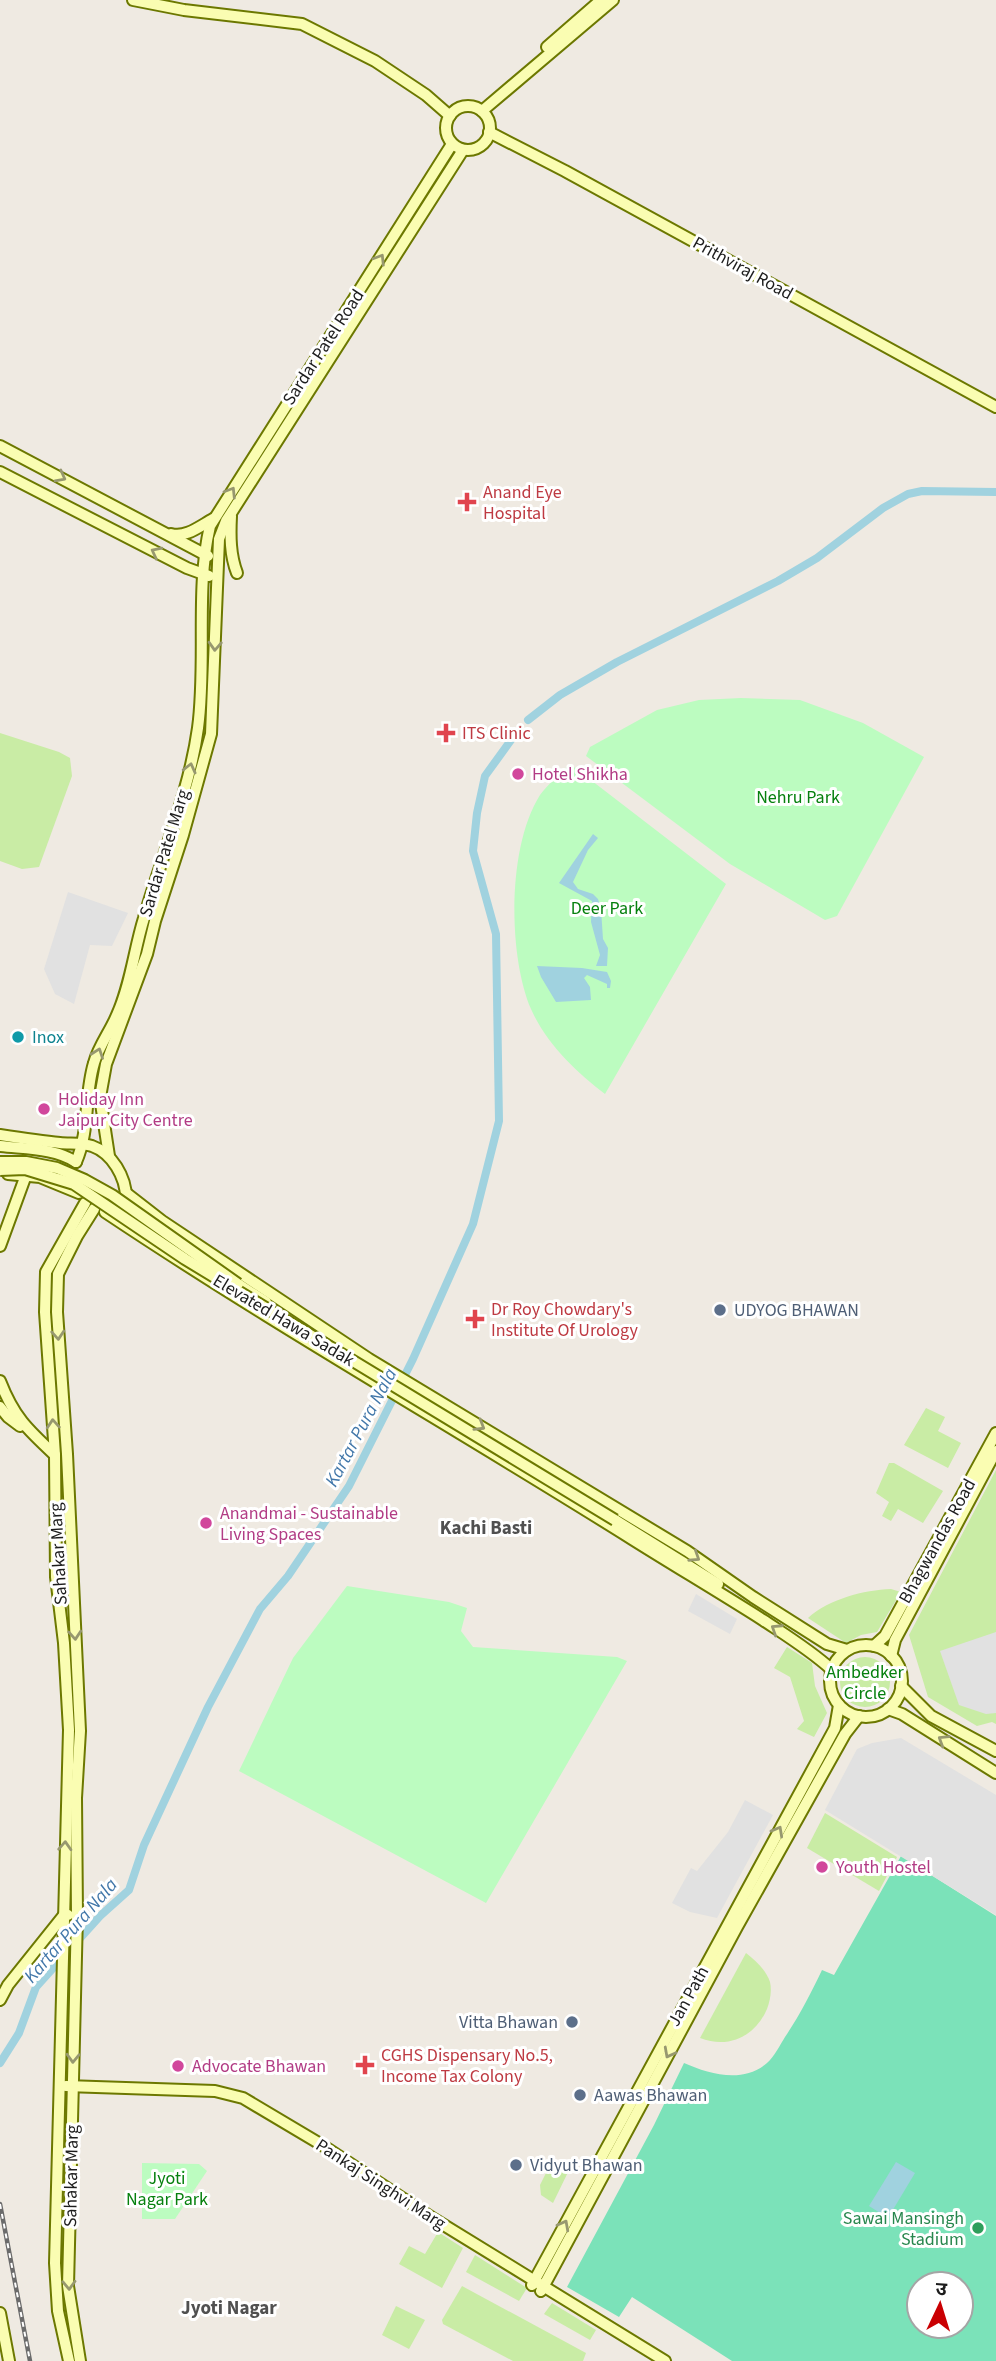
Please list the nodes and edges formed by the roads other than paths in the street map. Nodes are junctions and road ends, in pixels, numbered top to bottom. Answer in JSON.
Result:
{"nodes":[{"id":1,"x":133,"y":0,"type":"edge"},
{"id":2,"x":601,"y":0,"type":"edge"},
{"id":3,"x":613,"y":0,"type":"edge"},
{"id":4,"x":479,"y":110,"type":"junction"},
{"id":5,"x":450,"y":116,"type":"junction"},
{"id":6,"x":490,"y":129,"type":"junction"},
{"id":7,"x":457,"y":147,"type":"junction"},
{"id":8,"x":996,"y":401,"type":"edge"},
{"id":9,"x":295,"y":402,"type":"junction"},
{"id":10,"x":996,"y":408,"type":"edge"},
{"id":11,"x":0,"y":446,"type":"edge"},
{"id":12,"x":0,"y":472,"type":"edge"},
{"id":13,"x":231,"y":513,"type":"junction"},
{"id":14,"x":215,"y":517,"type":"junction"},
{"id":15,"x":161,"y":532,"type":"junction"},
{"id":16,"x":203,"y":553,"type":"junction"},
{"id":17,"x":217,"y":560,"type":"junction"},
{"id":18,"x":237,"y":573,"type":"dead end"},
{"id":19,"x":203,"y":574,"type":"junction"},
{"id":20,"x":219,"y":578,"type":"junction"},
{"id":21,"x":0,"y":1135,"type":"edge"},
{"id":22,"x":83,"y":1144,"type":"junction"},
{"id":23,"x":0,"y":1146,"type":"edge"},
{"id":24,"x":109,"y":1156,"type":"junction"},
{"id":25,"x":0,"y":1162,"type":"edge"},
{"id":26,"x":76,"y":1162,"type":"junction"},
{"id":27,"x":0,"y":1172,"type":"edge"},
{"id":28,"x":26,"y":1175,"type":"junction"},
{"id":29,"x":126,"y":1192,"type":"junction"},
{"id":30,"x":91,"y":1204,"type":"junction"},
{"id":31,"x":0,"y":1208,"type":"edge"},
{"id":32,"x":13,"y":1211,"type":"junction"},
{"id":33,"x":0,"y":1246,"type":"edge"},
{"id":34,"x":369,"y":1359,"type":"junction"},
{"id":35,"x":0,"y":1381,"type":"edge"},
{"id":36,"x":0,"y":1406,"type":"edge"},
{"id":37,"x":26,"y":1428,"type":"junction"},
{"id":38,"x":996,"y":1433,"type":"edge"},
{"id":39,"x":996,"y":1451,"type":"edge"},
{"id":40,"x":55,"y":1455,"type":"junction"},
{"id":41,"x":736,"y":1603,"type":"junction"},
{"id":42,"x":874,"y":1646,"type":"junction"},
{"id":43,"x":847,"y":1650,"type":"junction"},
{"id":44,"x":891,"y":1656,"type":"junction"},
{"id":45,"x":831,"y":1669,"type":"junction"},
{"id":46,"x":901,"y":1686,"type":"junction"},
{"id":47,"x":839,"y":1705,"type":"junction"},
{"id":48,"x":888,"y":1709,"type":"junction"},
{"id":49,"x":859,"y":1716,"type":"junction"},
{"id":50,"x":996,"y":1751,"type":"edge"},
{"id":51,"x":996,"y":1773,"type":"edge"},
{"id":52,"x":64,"y":1914,"type":"junction"},
{"id":53,"x":77,"y":1915,"type":"junction"},
{"id":54,"x":4,"y":1982,"type":"edge"},
{"id":55,"x":0,"y":2000,"type":"edge"},
{"id":56,"x":60,"y":2090,"type":"junction"},
{"id":57,"x":72,"y":2090,"type":"junction"},
{"id":58,"x":538,"y":2286,"type":"junction"},
{"id":59,"x":0,"y":2313,"type":"edge"},
{"id":60,"x":9,"y":2361,"type":"edge"},
{"id":61,"x":69,"y":2361,"type":"edge"},
{"id":62,"x":80,"y":2361,"type":"edge"},
{"id":63,"x":654,"y":2361,"type":"edge"},
{"id":64,"x":665,"y":2361,"type":"edge"}],
"edges":[{"from":1,"to":5,"type":"street"},
{"from":2,"to":4,"type":"street"},
{"from":3,"to":4,"type":"street"},
{"from":4,"to":5,"type":"street"},
{"from":4,"to":6,"type":"street"},
{"from":5,"to":7,"type":"street"},
{"from":6,"to":7,"type":"street"},
{"from":6,"to":8,"type":"street","name":"Prithviraj Road"},
{"from":6,"to":10,"type":"street","name":"Prithviraj Road"},
{"from":7,"to":9,"type":"street","name":"Sardar Patel Road"},
{"from":9,"to":13,"type":"street","name":"Sardar Patel Road"},
{"from":14,"to":9,"type":"street","name":"Sardar Patel Road","one_way":true},
{"from":11,"to":15,"type":"street","one_way":true},
{"from":19,"to":12,"type":"street","one_way":true},
{"from":13,"to":17,"type":"street","name":"Sardar Patel Road"},
{"from":13,"to":18,"type":"street"},
{"from":14,"to":15,"type":"street"},
{"from":14,"to":16,"type":"street","name":"Sardar Patel Road"},
{"from":15,"to":16,"type":"street"},
{"from":16,"to":17,"type":"street"},
{"from":16,"to":19,"type":"street","name":"Sardar Patel Marg"},
{"from":17,"to":20,"type":"street","name":"Sardar Patel Road"},
{"from":19,"to":20,"type":"street"},
{"from":22,"to":19,"type":"street","name":"Sardar Patel Marg","one_way":true},
{"from":20,"to":24,"type":"street","name":"Sardar Patel Road","one_way":true},
{"from":21,"to":22,"type":"street"},
{"from":22,"to":24,"type":"street"},
{"from":22,"to":26,"type":"street","name":"Sardar Patel Marg"},
{"from":23,"to":26,"type":"street"},
{"from":24,"to":29,"type":"street"},
{"from":25,"to":34,"type":"street","name":"Elevated Hawa Sadak","bridge":true},
{"from":26,"to":30,"type":"street"},
{"from":27,"to":28,"type":"street"},
{"from":27,"to":41,"type":"street","name":"Elevated Hawa Sadak","bridge":true},
{"from":28,"to":30,"type":"street"},
{"from":28,"to":32,"type":"street"},
{"from":29,"to":30,"type":"street"},
{"from":29,"to":34,"type":"street"},
{"from":40,"to":30,"type":"street","name":"Sahakar Marg","one_way":true},
{"from":30,"to":41,"type":"street"},
{"from":30,"to":53,"type":"street","name":"Sahakar Marg","one_way":true},
{"from":31,"to":32,"type":"street"},
{"from":32,"to":33,"type":"street"},
{"from":34,"to":43,"type":"street","one_way":true},
{"from":35,"to":37,"type":"street"},
{"from":36,"to":37,"type":"street"},
{"from":37,"to":40,"type":"street"},
{"from":38,"to":42,"type":"street","name":"Bhagwandas Road"},
{"from":39,"to":44,"type":"street","name":"Bhagwandas Road"},
{"from":52,"to":40,"type":"street","name":"Sahakar Marg","one_way":true},
{"from":45,"to":41,"type":"street","one_way":true},
{"from":42,"to":43,"type":"street"},
{"from":42,"to":44,"type":"street"},
{"from":43,"to":45,"type":"street"},
{"from":44,"to":46,"type":"street"},
{"from":45,"to":47,"type":"street"},
{"from":46,"to":48,"type":"street"},
{"from":46,"to":50,"type":"street"},
{"from":47,"to":49,"type":"street"},
{"from":58,"to":47,"type":"street","name":"Jan Path","one_way":true},
{"from":48,"to":49,"type":"street"},
{"from":51,"to":48,"type":"street","one_way":true},
{"from":49,"to":58,"type":"street","name":"Jan Path","one_way":true},
{"from":52,"to":53,"type":"street"},
{"from":52,"to":54,"type":"street"},
{"from":52,"to":56,"type":"street","name":"Sahakar Marg"},
{"from":53,"to":57,"type":"street","name":"Sahakar Marg","one_way":true},
{"from":54,"to":55,"type":"street"},
{"from":56,"to":57,"type":"street","name":"Pankaj Singhvi Marg"},
{"from":56,"to":61,"type":"street","name":"Sahakar Marg"},
{"from":57,"to":58,"type":"street","name":"Pankaj Singhvi Marg"},
{"from":57,"to":62,"type":"street","name":"Sahakar Marg","one_way":true},
{"from":58,"to":63,"type":"street","name":"Pankaj Singhvi Marg"},
{"from":58,"to":64,"type":"street","name":"Pankaj Singhvi Marg"},
{"from":59,"to":60,"type":"street"}]}
